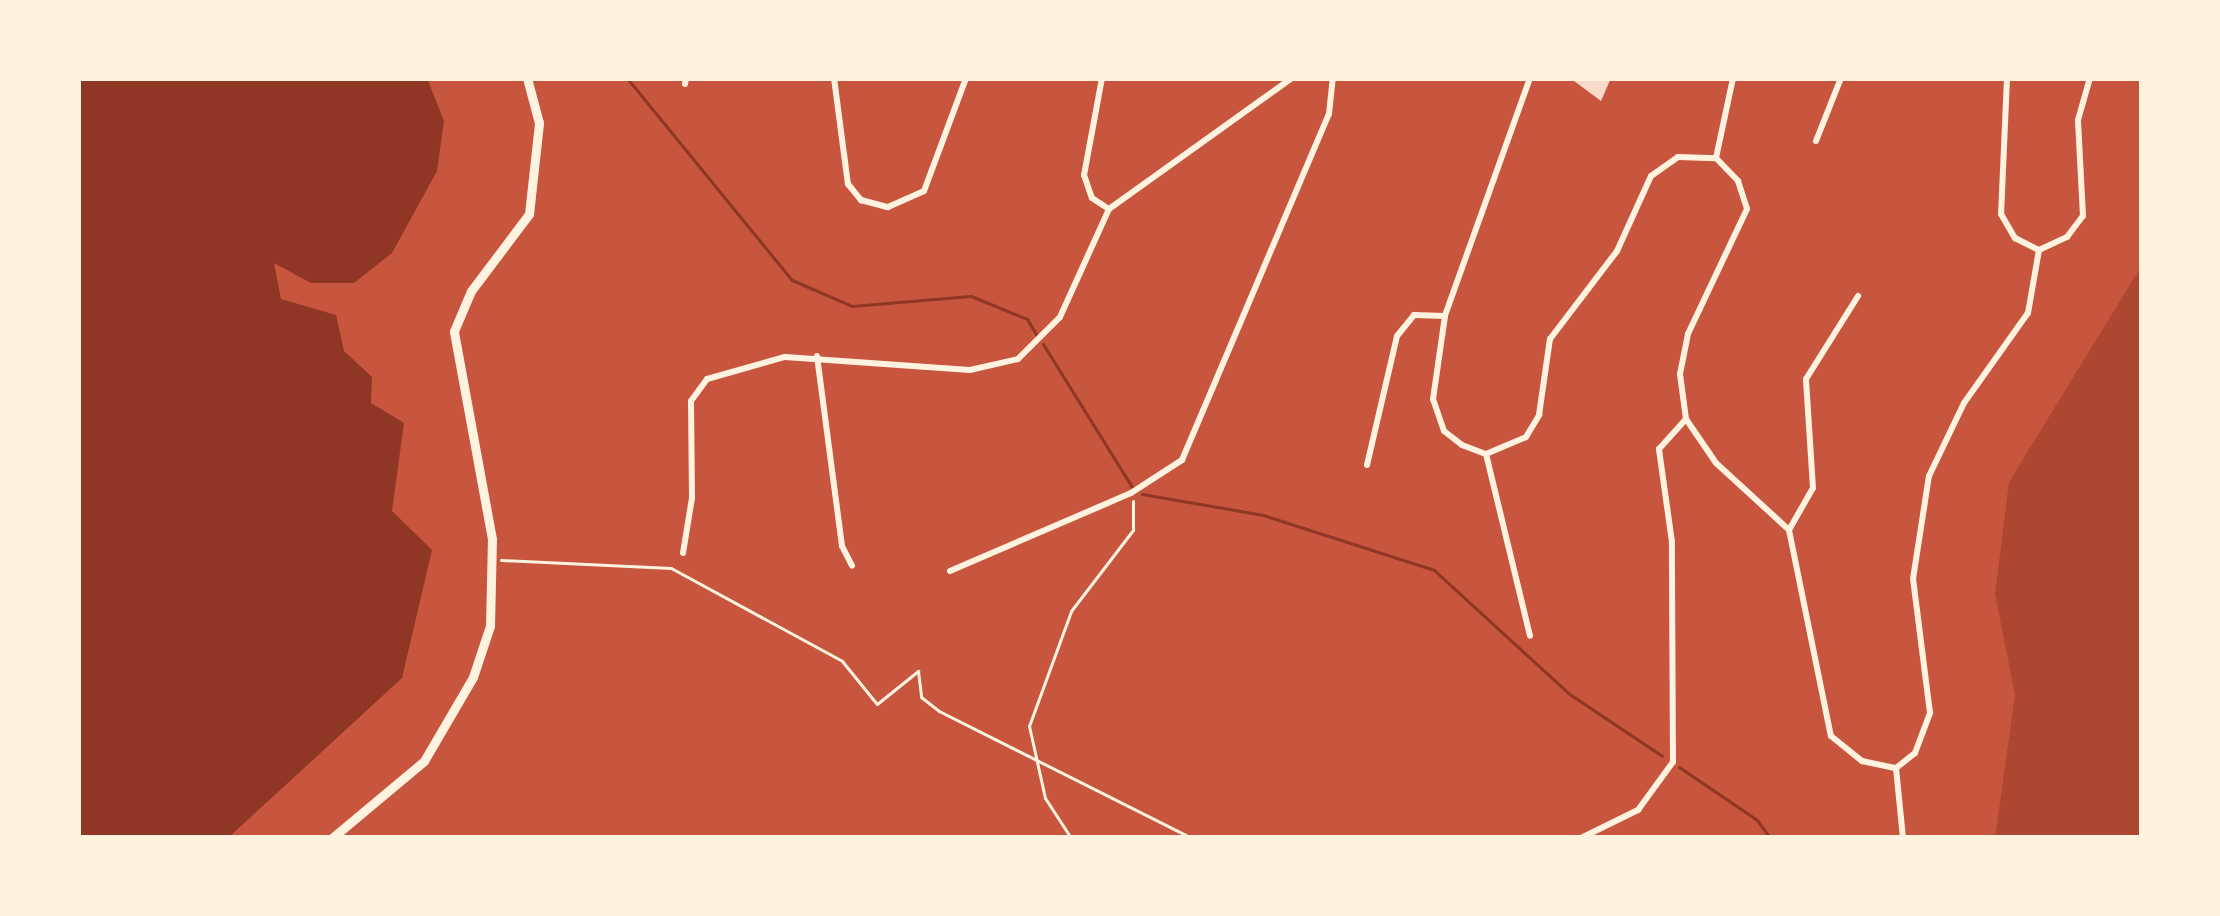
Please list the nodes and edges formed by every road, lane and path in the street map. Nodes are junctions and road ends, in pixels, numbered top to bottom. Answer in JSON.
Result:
{"nodes":[{"id":1,"x":527,"y":78,"type":"edge"},
{"id":2,"x":835,"y":78,"type":"edge"},
{"id":3,"x":966,"y":78,"type":"edge"},
{"id":4,"x":1102,"y":78,"type":"edge"},
{"id":5,"x":1292,"y":78,"type":"edge"},
{"id":6,"x":1334,"y":78,"type":"edge"},
{"id":7,"x":1530,"y":78,"type":"edge"},
{"id":8,"x":1733,"y":78,"type":"edge"},
{"id":9,"x":1840,"y":78,"type":"edge"},
{"id":10,"x":2007,"y":78,"type":"edge"},
{"id":11,"x":2090,"y":78,"type":"edge"},
{"id":12,"x":1816,"y":141,"type":"dead end"},
{"id":13,"x":1716,"y":158,"type":"junction"},
{"id":14,"x":1109,"y":209,"type":"junction"},
{"id":15,"x":2039,"y":250,"type":"junction"},
{"id":16,"x":1858,"y":296,"type":"dead end"},
{"id":17,"x":1445,"y":316,"type":"junction"},
{"id":18,"x":817,"y":356,"type":"junction"},
{"id":19,"x":1686,"y":419,"type":"junction"},
{"id":20,"x":1486,"y":454,"type":"junction"},
{"id":21,"x":1366,"y":466,"type":"dead end"},
{"id":22,"x":1131,"y":493,"type":"junction"},
{"id":23,"x":1789,"y":530,"type":"junction"},
{"id":24,"x":683,"y":554,"type":"dead end"},
{"id":25,"x":494,"y":561,"type":"junction"},
{"id":26,"x":852,"y":566,"type":"dead end"},
{"id":27,"x":950,"y":572,"type":"dead end"},
{"id":28,"x":1530,"y":636,"type":"dead end"},
{"id":29,"x":1031,"y":757,"type":"junction"},
{"id":30,"x":1896,"y":768,"type":"junction"},
{"id":31,"x":332,"y":838,"type":"edge"},
{"id":32,"x":1071,"y":838,"type":"edge"},
{"id":33,"x":1191,"y":838,"type":"edge"},
{"id":34,"x":1582,"y":838,"type":"edge"},
{"id":35,"x":1903,"y":838,"type":"edge"}],
"edges":[{"from":1,"to":25,"type":"main road"},
{"from":2,"to":3,"type":"street"},
{"from":4,"to":14,"type":"street"},
{"from":5,"to":14,"type":"street"},
{"from":6,"to":22,"type":"street"},
{"from":7,"to":17,"type":"street"},
{"from":8,"to":13,"type":"street"},
{"from":9,"to":12,"type":"street"},
{"from":10,"to":15,"type":"street"},
{"from":11,"to":15,"type":"street"},
{"from":13,"to":19,"type":"street"},
{"from":13,"to":20,"type":"street"},
{"from":14,"to":18,"type":"street"},
{"from":15,"to":30,"type":"street"},
{"from":16,"to":23,"type":"street"},
{"from":17,"to":20,"type":"street"},
{"from":17,"to":21,"type":"street"},
{"from":18,"to":24,"type":"street"},
{"from":18,"to":26,"type":"street"},
{"from":19,"to":23,"type":"street"},
{"from":19,"to":34,"type":"street"},
{"from":20,"to":28,"type":"street"},
{"from":22,"to":27,"type":"street"},
{"from":22,"to":29,"type":"path"},
{"from":23,"to":30,"type":"street"},
{"from":25,"to":29,"type":"path"},
{"from":25,"to":31,"type":"main road"},
{"from":29,"to":32,"type":"path"},
{"from":29,"to":33,"type":"path"},
{"from":30,"to":35,"type":"street"}]}
